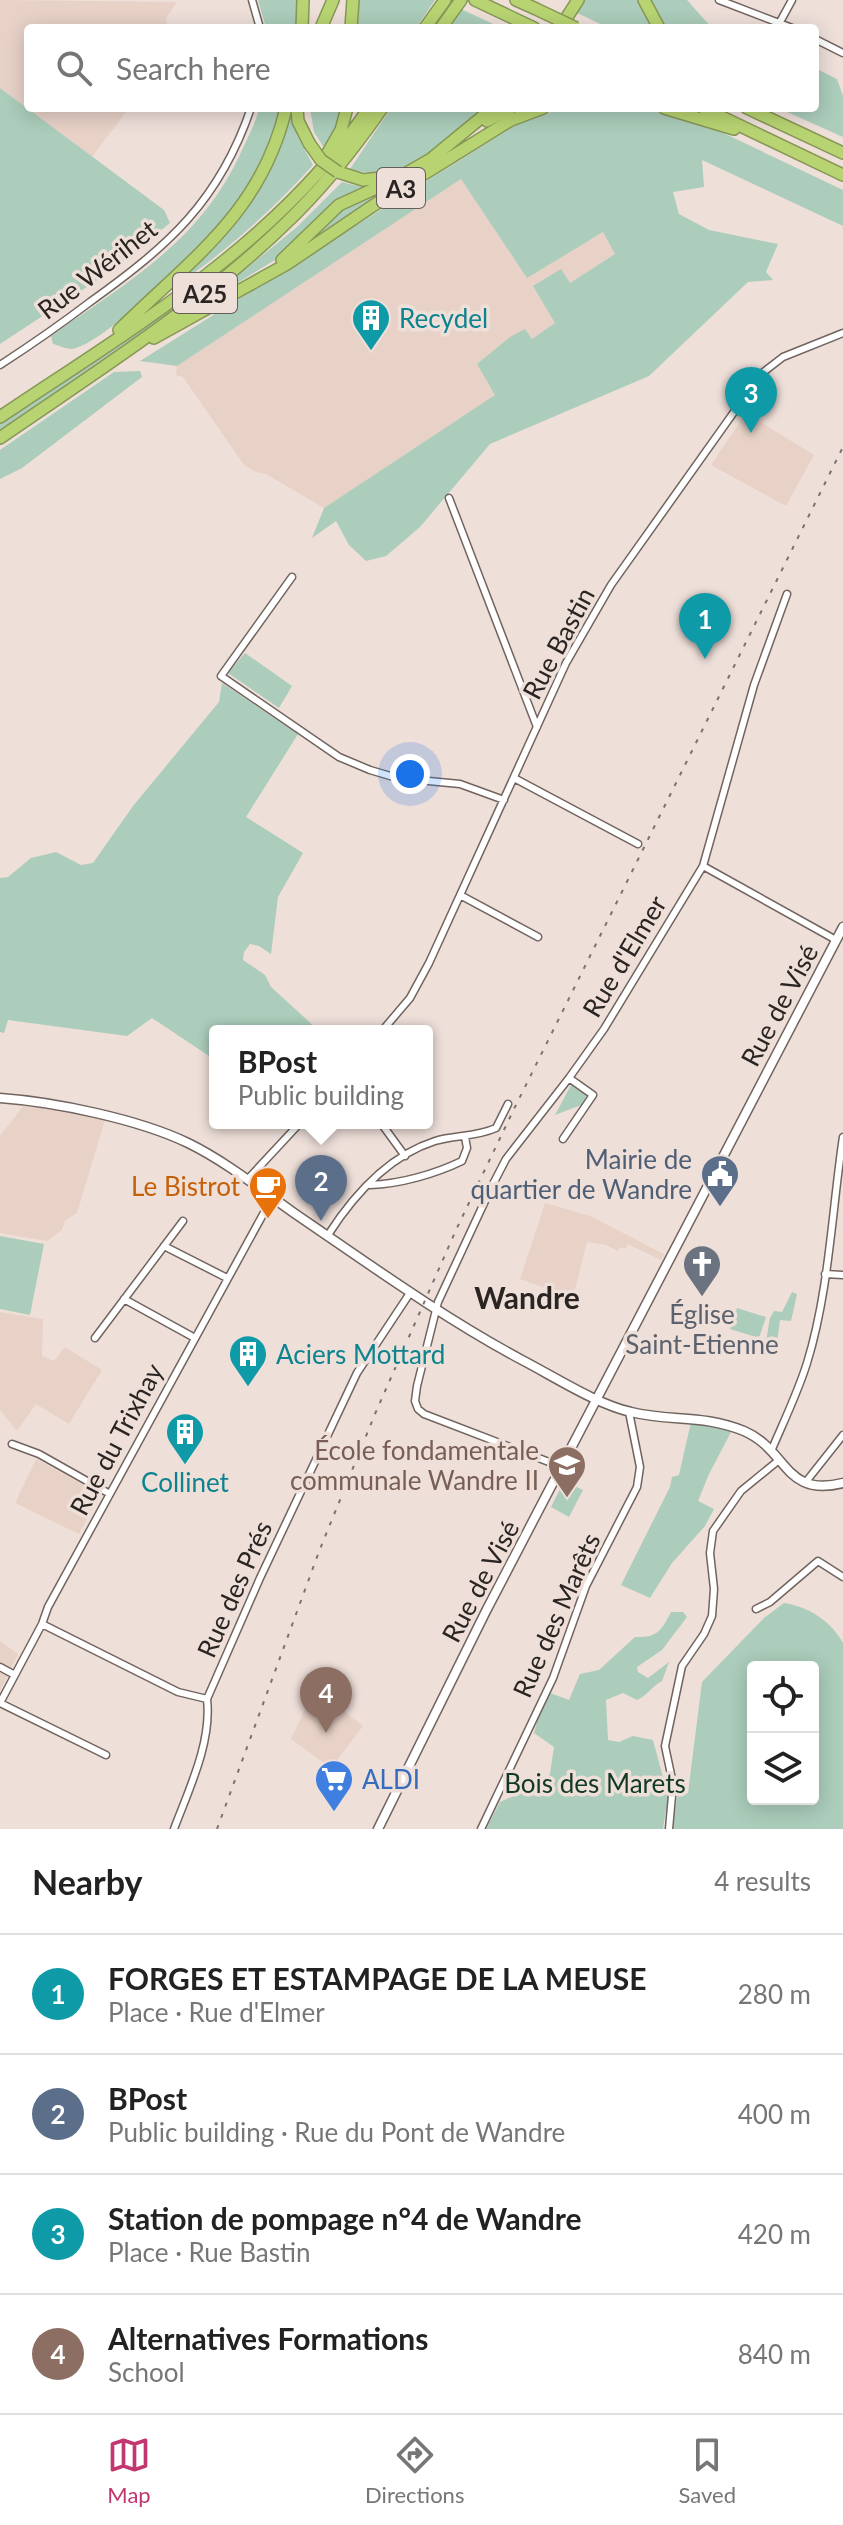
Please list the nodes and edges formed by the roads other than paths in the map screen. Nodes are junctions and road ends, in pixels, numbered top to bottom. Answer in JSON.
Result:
{"nodes":[{"id":1,"x":252,"y":0,"type":"edge"},
{"id":2,"x":303,"y":0,"type":"edge"},
{"id":3,"x":333,"y":0,"type":"edge"},
{"id":4,"x":353,"y":0,"type":"edge"},
{"id":5,"x":445,"y":0,"type":"edge"},
{"id":6,"x":461,"y":0,"type":"edge"},
{"id":7,"x":475,"y":0,"type":"edge"},
{"id":8,"x":516,"y":0,"type":"edge"},
{"id":9,"x":568,"y":0,"type":"edge"},
{"id":10,"x":578,"y":0,"type":"edge"},
{"id":11,"x":644,"y":0,"type":"edge"},
{"id":12,"x":719,"y":0,"type":"edge"},
{"id":13,"x":792,"y":0,"type":"edge"},
{"id":14,"x":780,"y":22,"type":"junction"},
{"id":15,"x":259,"y":24,"type":"edge"},
{"id":16,"x":302,"y":24,"type":"edge"},
{"id":17,"x":323,"y":24,"type":"edge"},
{"id":18,"x":351,"y":24,"type":"edge"},
{"id":19,"x":428,"y":24,"type":"edge"},
{"id":20,"x":444,"y":24,"type":"edge"},
{"id":21,"x":525,"y":24,"type":"edge"},
{"id":22,"x":555,"y":24,"type":"edge"},
{"id":23,"x":563,"y":24,"type":"edge"},
{"id":24,"x":568,"y":24,"type":"edge"},
{"id":25,"x":657,"y":24,"type":"edge"},
{"id":26,"x":784,"y":24,"type":"edge"},
{"id":27,"x":819,"y":41,"type":"edge"},
{"id":28,"x":842,"y":51,"type":"edge"},
{"id":29,"x":249,"y":112,"type":"edge"},
{"id":30,"x":285,"y":112,"type":"edge"},
{"id":31,"x":301,"y":112,"type":"edge"},
{"id":32,"x":346,"y":112,"type":"edge"},
{"id":33,"x":366,"y":112,"type":"edge"},
{"id":34,"x":379,"y":112,"type":"edge"},
{"id":35,"x":489,"y":112,"type":"edge"},
{"id":36,"x":503,"y":112,"type":"edge"},
{"id":37,"x":532,"y":112,"type":"edge"},
{"id":38,"x":677,"y":112,"type":"edge"},
{"id":39,"x":711,"y":112,"type":"edge"},
{"id":40,"x":756,"y":112,"type":"edge"},
{"id":41,"x":763,"y":112,"type":"edge"},
{"id":42,"x":777,"y":122,"type":"junction"},
{"id":43,"x":469,"y":130,"type":"junction"},
{"id":44,"x":773,"y":141,"type":"junction"},
{"id":45,"x":843,"y":153,"type":"edge"},
{"id":46,"x":423,"y":163,"type":"junction"},
{"id":47,"x":843,"y":175,"type":"edge"},
{"id":48,"x":303,"y":192,"type":"junction"},
{"id":49,"x":264,"y":276,"type":"junction"},
{"id":50,"x":843,"y":333,"type":"edge"},
{"id":51,"x":96,"y":352,"type":"junction"},
{"id":52,"x":120,"y":356,"type":"junction"},
{"id":53,"x":0,"y":365,"type":"edge"},
{"id":54,"x":0,"y":417,"type":"edge"},
{"id":55,"x":0,"y":438,"type":"edge"},
{"id":56,"x":449,"y":498,"type":"dead end"},
{"id":57,"x":292,"y":577,"type":"dead end"},
{"id":58,"x":787,"y":594,"type":"dead end"},
{"id":59,"x":537,"y":727,"type":"junction"},
{"id":60,"x":514,"y":778,"type":"junction"},
{"id":61,"x":504,"y":800,"type":"junction"},
{"id":62,"x":638,"y":844,"type":"dead end"},
{"id":63,"x":703,"y":866,"type":"junction"},
{"id":64,"x":460,"y":895,"type":"junction"},
{"id":65,"x":843,"y":927,"type":"edge"},
{"id":66,"x":538,"y":937,"type":"dead end"},
{"id":67,"x":836,"y":940,"type":"junction"},
{"id":68,"x":387,"y":1025,"type":"edge"},
{"id":69,"x":569,"y":1078,"type":"junction"},
{"id":70,"x":0,"y":1098,"type":"edge"},
{"id":71,"x":508,"y":1104,"type":"dead end"},
{"id":72,"x":294,"y":1129,"type":"edge"},
{"id":73,"x":385,"y":1129,"type":"edge"},
{"id":74,"x":465,"y":1137,"type":"junction"},
{"id":75,"x":843,"y":1137,"type":"edge"},
{"id":76,"x":563,"y":1139,"type":"dead end"},
{"id":77,"x":405,"y":1156,"type":"junction"},
{"id":78,"x":247,"y":1180,"type":"junction"},
{"id":79,"x":370,"y":1185,"type":"junction"},
{"id":80,"x":272,"y":1198,"type":"junction"},
{"id":81,"x":183,"y":1221,"type":"dead end"},
{"id":82,"x":328,"y":1235,"type":"junction"},
{"id":83,"x":164,"y":1246,"type":"junction"},
{"id":84,"x":825,"y":1274,"type":"junction"},
{"id":85,"x":843,"y":1275,"type":"edge"},
{"id":86,"x":227,"y":1278,"type":"junction"},
{"id":87,"x":410,"y":1293,"type":"junction"},
{"id":88,"x":124,"y":1299,"type":"junction"},
{"id":89,"x":436,"y":1311,"type":"junction"},
{"id":90,"x":193,"y":1337,"type":"junction"},
{"id":91,"x":95,"y":1338,"type":"dead end"},
{"id":92,"x":598,"y":1398,"type":"junction"},
{"id":93,"x":629,"y":1412,"type":"junction"},
{"id":94,"x":843,"y":1435,"type":"edge"},
{"id":95,"x":12,"y":1444,"type":"dead end"},
{"id":96,"x":772,"y":1449,"type":"junction"},
{"id":97,"x":779,"y":1460,"type":"junction"},
{"id":98,"x":562,"y":1467,"type":"junction"},
{"id":99,"x":805,"y":1483,"type":"junction"},
{"id":100,"x":843,"y":1483,"type":"edge"},
{"id":101,"x":110,"y":1494,"type":"junction"},
{"id":102,"x":843,"y":1577,"type":"edge"},
{"id":103,"x":756,"y":1609,"type":"dead end"},
{"id":104,"x":42,"y":1624,"type":"junction"},
{"id":105,"x":0,"y":1667,"type":"edge"},
{"id":106,"x":13,"y":1674,"type":"junction"},
{"id":107,"x":207,"y":1699,"type":"junction"},
{"id":108,"x":0,"y":1703,"type":"edge"},
{"id":109,"x":106,"y":1755,"type":"dead end"},
{"id":110,"x":174,"y":1829,"type":"edge"},
{"id":111,"x":378,"y":1829,"type":"edge"},
{"id":112,"x":481,"y":1829,"type":"edge"},
{"id":113,"x":669,"y":1829,"type":"edge"}],
"edges":[{"from":1,"to":15,"type":"street"},
{"from":2,"to":16,"type":"highway"},
{"from":3,"to":17,"type":"highway"},
{"from":4,"to":18,"type":"highway"},
{"from":5,"to":19,"type":"highway"},
{"from":6,"to":20,"type":"highway"},
{"from":7,"to":21,"type":"highway"},
{"from":8,"to":24,"type":"highway","bridge":true},
{"from":9,"to":22,"type":"highway"},
{"from":10,"to":23,"type":"highway"},
{"from":11,"to":25,"type":"highway"},
{"from":12,"to":14,"type":"street"},
{"from":13,"to":14,"type":"street"},
{"from":14,"to":26,"type":"street"},
{"from":27,"to":28,"type":"street"},
{"from":29,"to":53,"type":"street","name":"Rue Wérihet"},
{"from":30,"to":51,"type":"highway"},
{"from":31,"to":46,"type":"highway","number":"A3","bridge":true},
{"from":32,"to":48,"type":"highway"},
{"from":33,"to":48,"type":"highway","number":"A25"},
{"from":34,"to":52,"type":"highway","number":"A25"},
{"from":35,"to":43,"type":"highway","number":"A3"},
{"from":36,"to":43,"type":"highway","number":"A3"},
{"from":37,"to":49,"type":"highway","number":"A3"},
{"from":38,"to":44,"type":"highway"},
{"from":39,"to":44,"type":"highway"},
{"from":40,"to":42,"type":"highway"},
{"from":41,"to":42,"type":"highway"},
{"from":42,"to":45,"type":"highway"},
{"from":43,"to":46,"type":"highway","number":"A3"},
{"from":44,"to":47,"type":"highway"},
{"from":46,"to":49,"type":"highway","number":"A3"},
{"from":48,"to":51,"type":"highway","number":"A25"},
{"from":49,"to":52,"type":"highway","number":"A3"},
{"from":50,"to":59,"type":"street","name":"Rue Bastin"},
{"from":51,"to":54,"type":"highway","number":"A25"},
{"from":52,"to":55,"type":"highway","number":"A25"},
{"from":56,"to":59,"type":"street"},
{"from":57,"to":61,"type":"street"},
{"from":58,"to":63,"type":"street","name":"Rue d'Elmer"},
{"from":59,"to":60,"type":"street","name":"Rue Bastin"},
{"from":60,"to":61,"type":"street","name":"Rue Bastin"},
{"from":60,"to":62,"type":"street"},
{"from":61,"to":64,"type":"street","name":"Rue Bastin"},
{"from":63,"to":67,"type":"street"},
{"from":63,"to":69,"type":"street","name":"Rue d'Elmer"},
{"from":64,"to":66,"type":"street"},
{"from":64,"to":68,"type":"street","name":"Rue Bastin"},
{"from":65,"to":67,"type":"street","name":"Rue de Visé"},
{"from":67,"to":92,"type":"street","name":"Rue de Visé"},
{"from":69,"to":76,"type":"street"},
{"from":69,"to":89,"type":"street","name":"Rue d'Elmer"},
{"from":70,"to":78,"type":"street"},
{"from":71,"to":74,"type":"street"},
{"from":72,"to":78,"type":"street"},
{"from":73,"to":77,"type":"street"},
{"from":74,"to":77,"type":"street"},
{"from":74,"to":79,"type":"street"},
{"from":75,"to":84,"type":"street"},
{"from":77,"to":79,"type":"street"},
{"from":78,"to":80,"type":"street"},
{"from":79,"to":82,"type":"street"},
{"from":80,"to":82,"type":"street"},
{"from":80,"to":86,"type":"street","name":"Rue du Trixhay"},
{"from":81,"to":83,"type":"street"},
{"from":82,"to":87,"type":"street"},
{"from":83,"to":86,"type":"street"},
{"from":83,"to":88,"type":"street"},
{"from":84,"to":85,"type":"street"},
{"from":84,"to":96,"type":"street"},
{"from":86,"to":90,"type":"street","name":"Rue du Trixhay"},
{"from":87,"to":89,"type":"street"},
{"from":87,"to":107,"type":"street","name":"Rue des Prés"},
{"from":88,"to":90,"type":"street"},
{"from":88,"to":91,"type":"street"},
{"from":89,"to":92,"type":"street"},
{"from":89,"to":98,"type":"street","name":"Rue d'Elmer"},
{"from":90,"to":101,"type":"street","name":"Rue du Trixhay"},
{"from":92,"to":93,"type":"street"},
{"from":92,"to":98,"type":"street","name":"Rue de Visé"},
{"from":93,"to":96,"type":"street"},
{"from":93,"to":112,"type":"street","name":"Rue des Marêts"},
{"from":94,"to":99,"type":"street"},
{"from":95,"to":101,"type":"street"},
{"from":96,"to":97,"type":"street"},
{"from":97,"to":99,"type":"street"},
{"from":97,"to":113,"type":"street"},
{"from":98,"to":111,"type":"street","name":"Rue de Visé"},
{"from":99,"to":100,"type":"street"},
{"from":101,"to":104,"type":"street","name":"Rue du Trixhay"},
{"from":102,"to":103,"type":"street"},
{"from":104,"to":106,"type":"street","name":"Rue du Trixhay"},
{"from":104,"to":107,"type":"street"},
{"from":105,"to":106,"type":"street"},
{"from":106,"to":108,"type":"street","name":"Rue du Trixhay"},
{"from":107,"to":110,"type":"street","name":"Rue des Prés"},
{"from":108,"to":109,"type":"street"}]}
